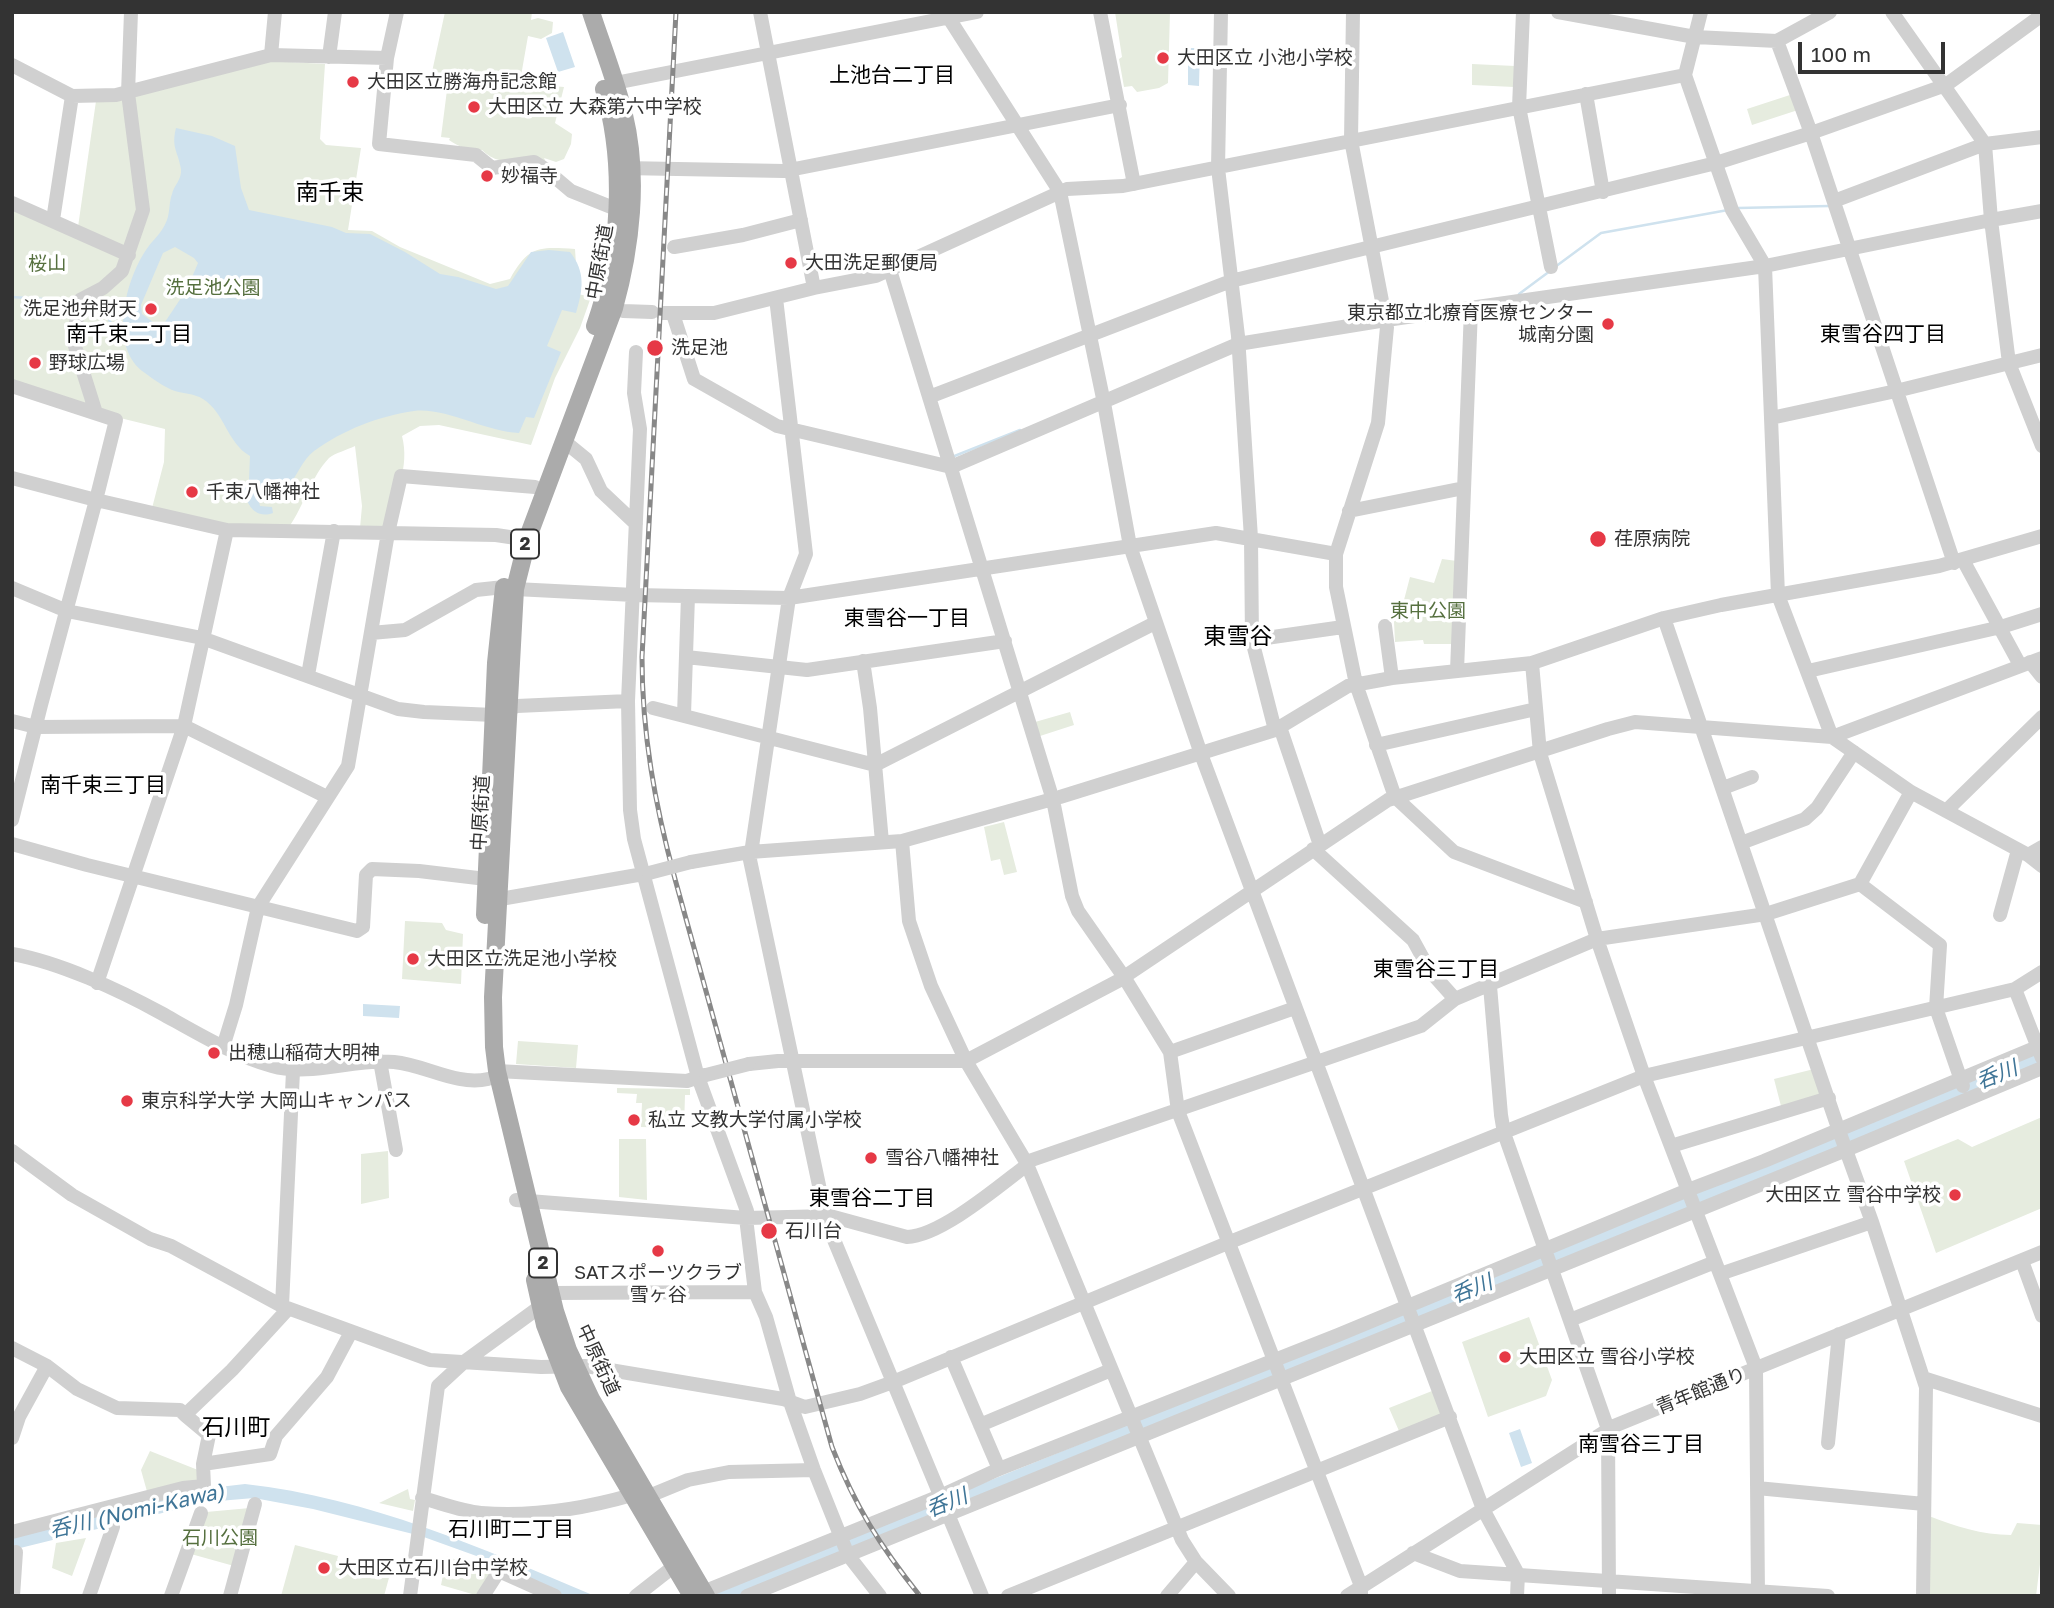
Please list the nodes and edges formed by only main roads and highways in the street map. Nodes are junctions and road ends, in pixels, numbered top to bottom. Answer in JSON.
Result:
{"nodes":[{"id":1,"x":579,"y":12,"type":"edge"},
{"id":2,"x":591,"y":12,"type":"edge"},
{"id":3,"x":624,"y":168,"type":"junction"},
{"id":4,"x":608,"y":306,"type":"junction"},
{"id":5,"x":510,"y":588,"type":"junction"},
{"id":6,"x":500,"y":713,"type":"junction"},
{"id":7,"x":491,"y":901,"type":"junction"},
{"id":8,"x":699,"y":1594,"type":"edge"}],
"edges":[{"from":1,"to":3,"type":"main road","name":"中原街道","number":"2"},
{"from":2,"to":3,"type":"main road","name":"中原街道","number":"2"},
{"from":3,"to":4,"type":"main road","name":"中原街道","number":"2"},
{"from":3,"to":4,"type":"main road","name":"中原街道","number":"2"},
{"from":4,"to":5,"type":"main road","name":"中原街道","number":"2"},
{"from":4,"to":5,"type":"main road","name":"中原街道","number":"2"},
{"from":5,"to":6,"type":"main road","name":"中原街道","number":"2"},
{"from":6,"to":7,"type":"main road","name":"中原街道","number":"2"},
{"from":6,"to":7,"type":"main road","name":"中原街道","number":"2"},
{"from":7,"to":8,"type":"main road","name":"中原街道","number":"2"}]}
